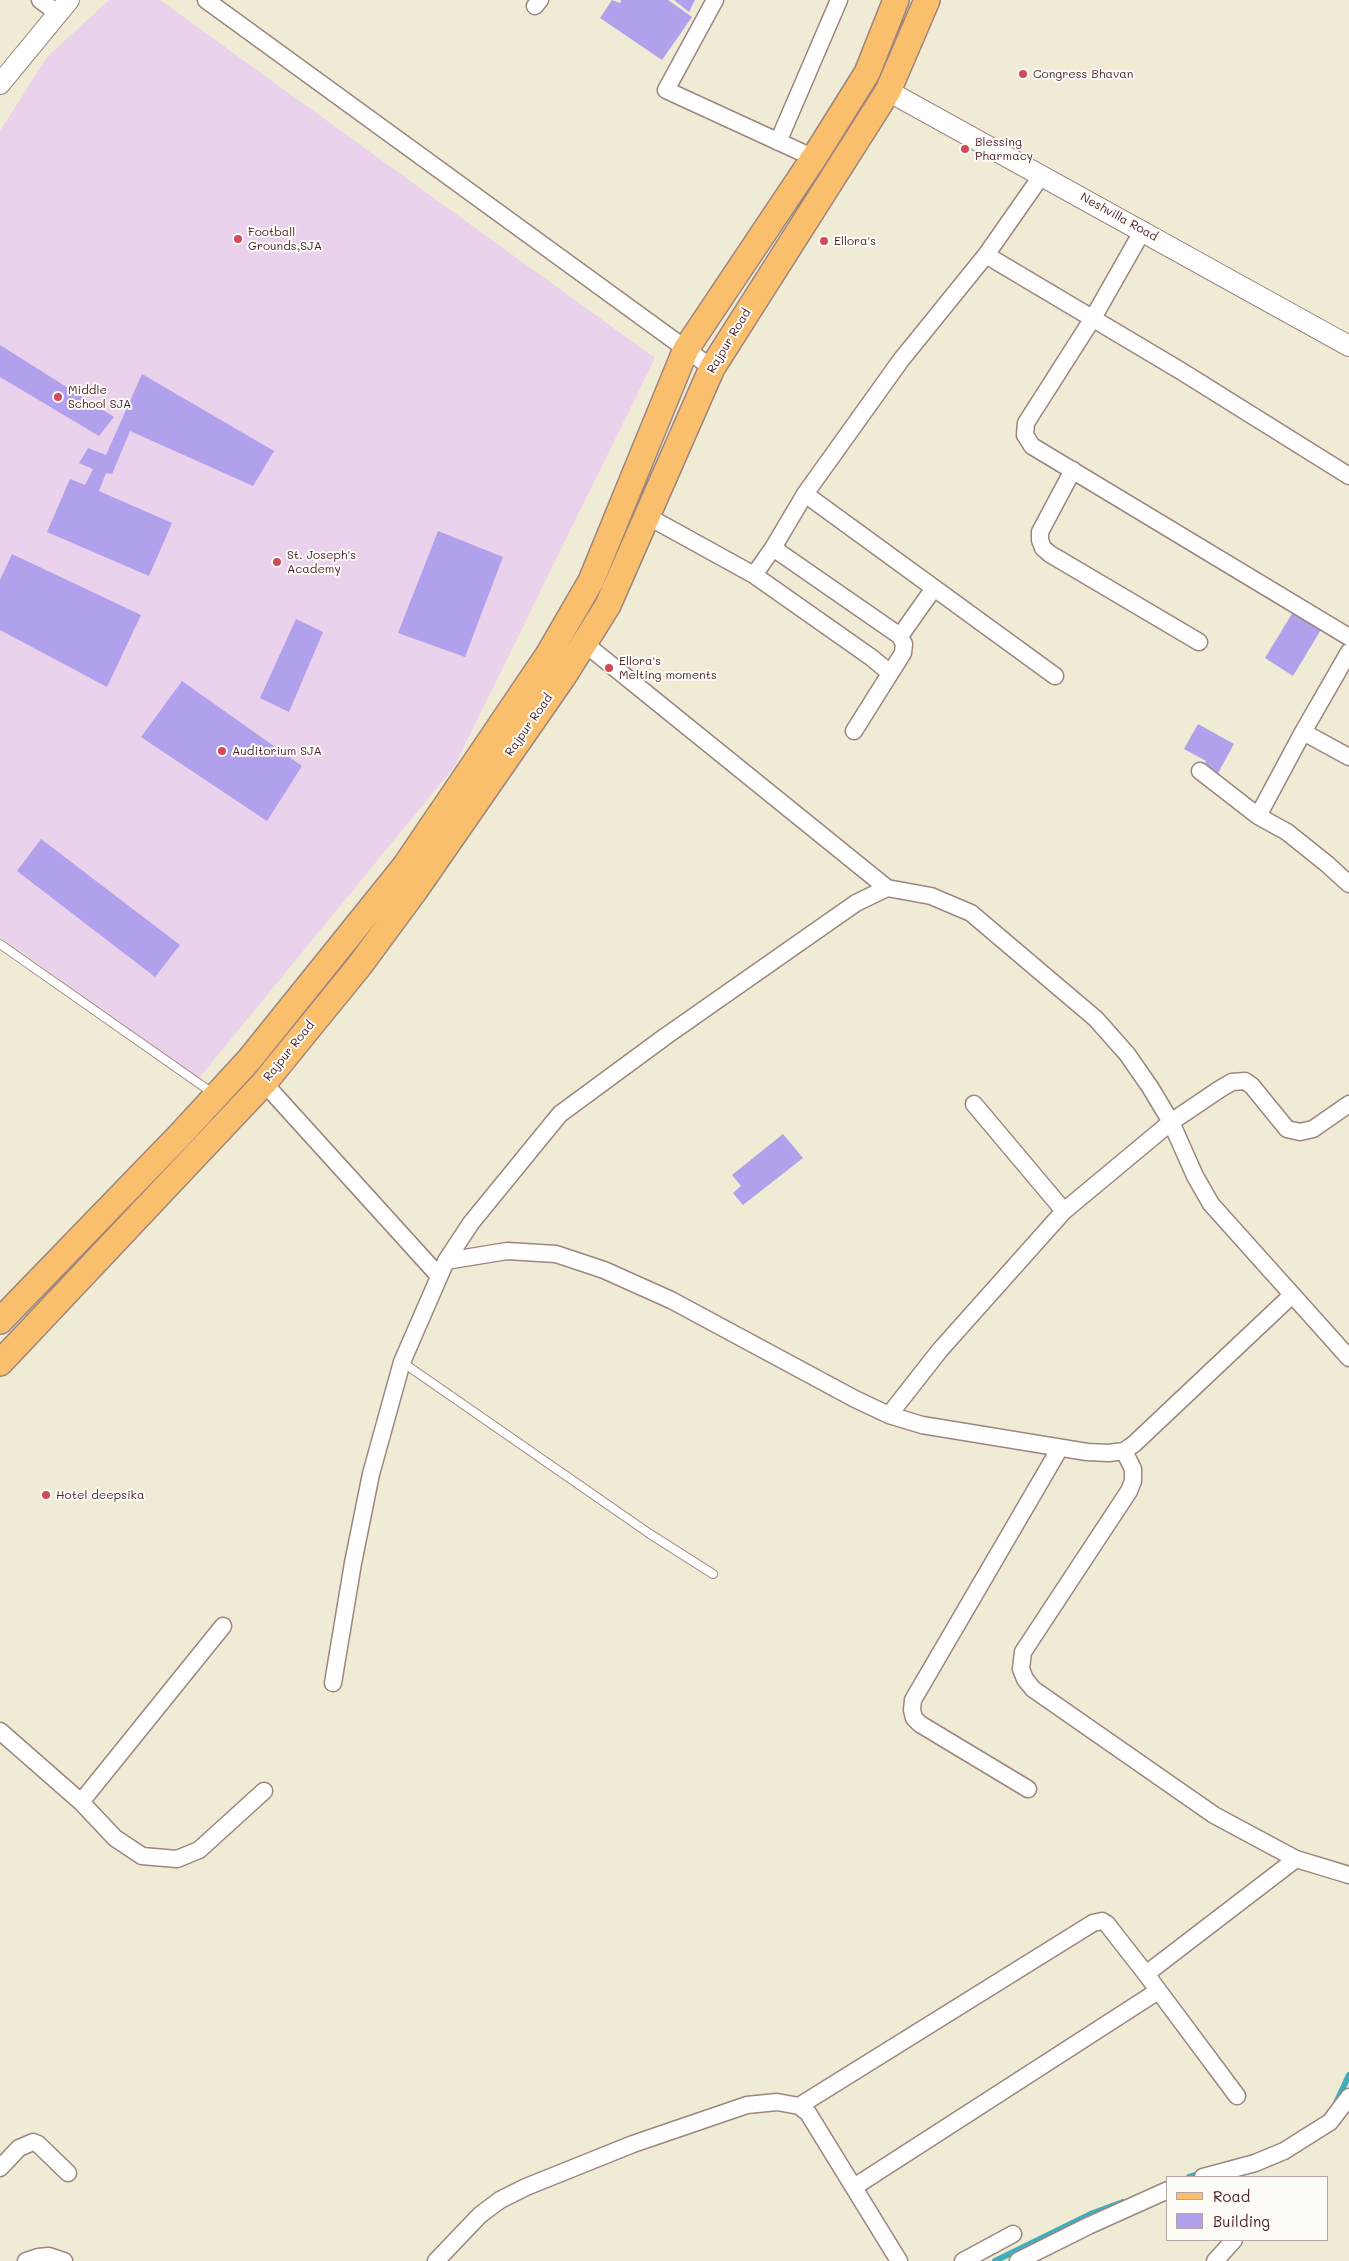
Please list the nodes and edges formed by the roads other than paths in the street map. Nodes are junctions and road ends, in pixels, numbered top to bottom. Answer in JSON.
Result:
{"nodes":[{"id":1,"x":40,"y":0,"type":"edge"},
{"id":2,"x":206,"y":0,"type":"edge"},
{"id":3,"x":715,"y":0,"type":"edge"},
{"id":4,"x":839,"y":0,"type":"edge"},
{"id":5,"x":896,"y":0,"type":"edge"},
{"id":6,"x":927,"y":0,"type":"edge"},
{"id":7,"x":63,"y":7,"type":"edge"},
{"id":8,"x":0,"y":84,"type":"edge"},
{"id":9,"x":888,"y":90,"type":"junction"},
{"id":10,"x":778,"y":142,"type":"junction"},
{"id":11,"x":814,"y":158,"type":"junction"},
{"id":12,"x":1042,"y":175,"type":"junction"},
{"id":13,"x":1143,"y":230,"type":"junction"},
{"id":14,"x":986,"y":255,"type":"junction"},
{"id":15,"x":1094,"y":318,"type":"junction"},
{"id":16,"x":1349,"y":346,"type":"edge"},
{"id":17,"x":686,"y":349,"type":"junction"},
{"id":18,"x":712,"y":368,"type":"junction"},
{"id":19,"x":1073,"y":470,"type":"junction"},
{"id":20,"x":1349,"y":476,"type":"edge"},
{"id":21,"x":805,"y":494,"type":"junction"},
{"id":22,"x":647,"y":516,"type":"junction"},
{"id":23,"x":773,"y":548,"type":"junction"},
{"id":24,"x":754,"y":575,"type":"junction"},
{"id":25,"x":934,"y":588,"type":"junction"},
{"id":26,"x":900,"y":636,"type":"junction"},
{"id":27,"x":1349,"y":637,"type":"edge"},
{"id":28,"x":1199,"y":642,"type":"dead end"},
{"id":29,"x":584,"y":643,"type":"junction"},
{"id":30,"x":1349,"y":652,"type":"edge"},
{"id":31,"x":890,"y":673,"type":"junction"},
{"id":32,"x":1055,"y":676,"type":"dead end"},
{"id":33,"x":854,"y":731,"type":"dead end"},
{"id":34,"x":1303,"y":732,"type":"junction"},
{"id":35,"x":1349,"y":757,"type":"edge"},
{"id":36,"x":1200,"y":771,"type":"dead end"},
{"id":37,"x":1258,"y":816,"type":"junction"},
{"id":38,"x":1349,"y":884,"type":"edge"},
{"id":39,"x":887,"y":888,"type":"junction"},
{"id":40,"x":0,"y":944,"type":"edge"},
{"id":41,"x":264,"y":1083,"type":"junction"},
{"id":42,"x":216,"y":1096,"type":"junction"},
{"id":43,"x":974,"y":1104,"type":"dead end"},
{"id":44,"x":1349,"y":1104,"type":"edge"},
{"id":45,"x":1171,"y":1122,"type":"junction"},
{"id":46,"x":1064,"y":1211,"type":"junction"},
{"id":47,"x":442,"y":1269,"type":"junction"},
{"id":48,"x":1292,"y":1295,"type":"junction"},
{"id":49,"x":0,"y":1321,"type":"edge"},
{"id":50,"x":1349,"y":1358,"type":"edge"},
{"id":51,"x":402,"y":1362,"type":"junction"},
{"id":52,"x":0,"y":1363,"type":"edge"},
{"id":53,"x":889,"y":1415,"type":"junction"},
{"id":54,"x":1060,"y":1448,"type":"junction"},
{"id":55,"x":1124,"y":1451,"type":"junction"},
{"id":56,"x":713,"y":1574,"type":"dead end"},
{"id":57,"x":223,"y":1626,"type":"dead end"},
{"id":58,"x":333,"y":1683,"type":"dead end"},
{"id":59,"x":0,"y":1731,"type":"edge"},
{"id":60,"x":1028,"y":1789,"type":"dead end"},
{"id":61,"x":264,"y":1791,"type":"dead end"},
{"id":62,"x":81,"y":1802,"type":"junction"},
{"id":63,"x":1296,"y":1859,"type":"junction"},
{"id":64,"x":1349,"y":1875,"type":"edge"},
{"id":65,"x":1146,"y":1974,"type":"junction"},
{"id":66,"x":1158,"y":1991,"type":"junction"},
{"id":67,"x":1236,"y":2096,"type":"dead end"},
{"id":68,"x":1349,"y":2097,"type":"edge"},
{"id":69,"x":799,"y":2106,"type":"junction"},
{"id":70,"x":0,"y":2168,"type":"edge"},
{"id":71,"x":68,"y":2173,"type":"dead end"},
{"id":72,"x":1207,"y":2176,"type":"edge"},
{"id":73,"x":854,"y":2187,"type":"junction"},
{"id":74,"x":1166,"y":2191,"type":"edge"},
{"id":75,"x":1013,"y":2234,"type":"dead end"},
{"id":76,"x":1233,"y":2241,"type":"edge"},
{"id":77,"x":26,"y":2261,"type":"edge"},
{"id":78,"x":64,"y":2261,"type":"edge"},
{"id":79,"x":436,"y":2261,"type":"edge"},
{"id":80,"x":898,"y":2261,"type":"edge"},
{"id":81,"x":963,"y":2261,"type":"edge"},
{"id":82,"x":1018,"y":2261,"type":"edge"},
{"id":83,"x":1215,"y":2261,"type":"edge"}],
"edges":[{"from":1,"to":7,"type":"street"},
{"from":2,"to":17,"type":"street"},
{"from":3,"to":10,"type":"street"},
{"from":4,"to":10,"type":"street"},
{"from":5,"to":11,"type":"main road","name":"Rajpur Road"},
{"from":6,"to":9,"type":"main road","name":"Rajpur Road"},
{"from":7,"to":8,"type":"street"},
{"from":9,"to":12,"type":"street","name":"Neshvilla Road"},
{"from":9,"to":18,"type":"main road","name":"Rajpur Road"},
{"from":10,"to":11,"type":"street"},
{"from":11,"to":17,"type":"main road","name":"Rajpur Road"},
{"from":12,"to":13,"type":"street","name":"Neshvilla Road"},
{"from":12,"to":14,"type":"street"},
{"from":13,"to":15,"type":"street"},
{"from":13,"to":16,"type":"street","name":"Neshvilla Road"},
{"from":14,"to":15,"type":"street"},
{"from":14,"to":21,"type":"street"},
{"from":15,"to":19,"type":"street"},
{"from":15,"to":20,"type":"street"},
{"from":17,"to":18,"type":"street"},
{"from":17,"to":42,"type":"main road","name":"Rajpur Road"},
{"from":18,"to":22,"type":"main road","name":"Rajpur Road"},
{"from":19,"to":27,"type":"street"},
{"from":19,"to":28,"type":"street"},
{"from":21,"to":23,"type":"street"},
{"from":21,"to":25,"type":"street"},
{"from":22,"to":24,"type":"street"},
{"from":22,"to":29,"type":"main road","name":"Rajpur Road"},
{"from":23,"to":24,"type":"street"},
{"from":23,"to":26,"type":"street"},
{"from":24,"to":31,"type":"street"},
{"from":25,"to":26,"type":"street"},
{"from":25,"to":32,"type":"street"},
{"from":26,"to":31,"type":"street"},
{"from":29,"to":39,"type":"street"},
{"from":29,"to":41,"type":"main road","name":"Rajpur Road"},
{"from":30,"to":34,"type":"street"},
{"from":31,"to":33,"type":"street"},
{"from":34,"to":35,"type":"street"},
{"from":34,"to":37,"type":"street"},
{"from":36,"to":37,"type":"street"},
{"from":37,"to":38,"type":"street"},
{"from":39,"to":45,"type":"street"},
{"from":39,"to":47,"type":"street"},
{"from":40,"to":42,"type":"lane"},
{"from":41,"to":47,"type":"street"},
{"from":41,"to":52,"type":"main road","name":"Rajpur Road"},
{"from":42,"to":49,"type":"main road","name":"Rajpur Road"},
{"from":43,"to":46,"type":"street"},
{"from":44,"to":45,"type":"street"},
{"from":45,"to":46,"type":"street"},
{"from":45,"to":48,"type":"street"},
{"from":46,"to":53,"type":"street"},
{"from":47,"to":51,"type":"street"},
{"from":47,"to":53,"type":"street"},
{"from":48,"to":50,"type":"street"},
{"from":48,"to":55,"type":"street"},
{"from":51,"to":56,"type":"lane"},
{"from":51,"to":58,"type":"street"},
{"from":53,"to":54,"type":"street"},
{"from":54,"to":55,"type":"street"},
{"from":54,"to":60,"type":"street"},
{"from":55,"to":63,"type":"street"},
{"from":57,"to":62,"type":"street"},
{"from":59,"to":62,"type":"street"},
{"from":61,"to":62,"type":"street"},
{"from":63,"to":64,"type":"street"},
{"from":63,"to":65,"type":"street"},
{"from":65,"to":66,"type":"street"},
{"from":65,"to":69,"type":"street"},
{"from":66,"to":67,"type":"street"},
{"from":66,"to":73,"type":"street"},
{"from":68,"to":72,"type":"street"},
{"from":69,"to":73,"type":"street"},
{"from":69,"to":79,"type":"street"},
{"from":70,"to":71,"type":"street"},
{"from":73,"to":80,"type":"street"},
{"from":74,"to":82,"type":"street"},
{"from":75,"to":81,"type":"street"},
{"from":76,"to":83,"type":"street"},
{"from":77,"to":78,"type":"street"}]}
